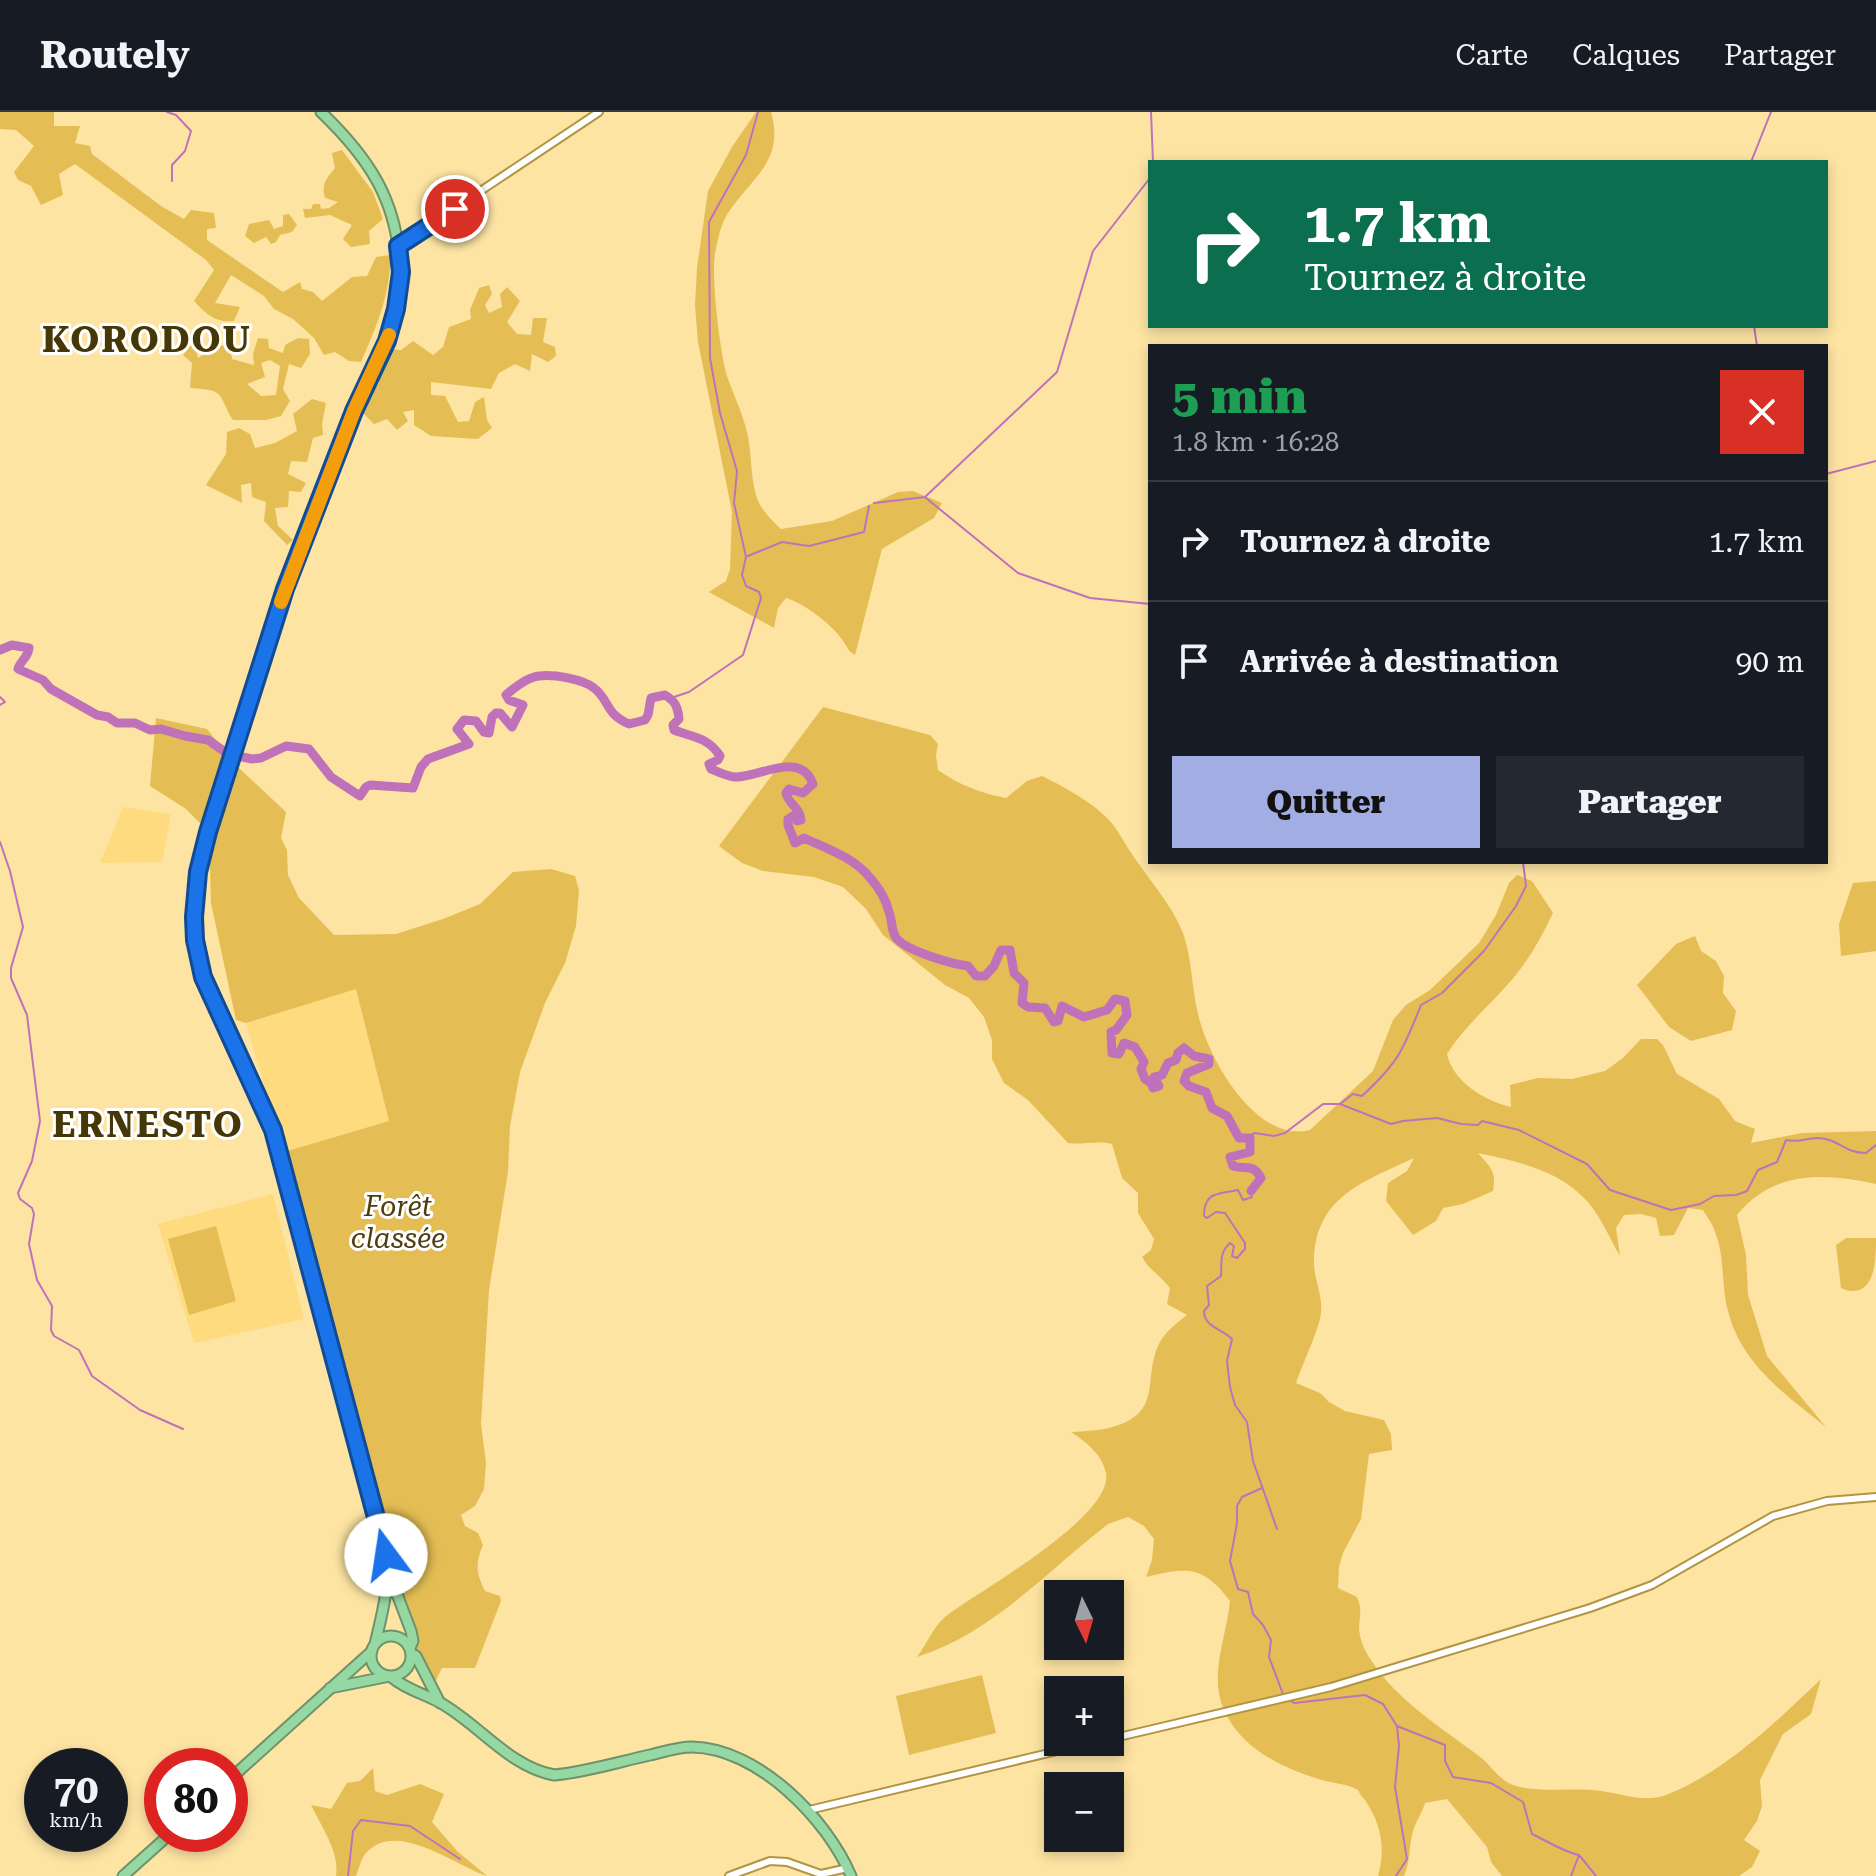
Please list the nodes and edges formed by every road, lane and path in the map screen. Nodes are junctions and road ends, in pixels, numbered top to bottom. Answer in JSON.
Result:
{"nodes":[{"id":1,"x":321,"y":112,"type":"edge"},
{"id":2,"x":599,"y":112,"type":"edge"},
{"id":3,"x":398,"y":246,"type":"junction"},
{"id":4,"x":1876,"y":1497,"type":"edge"},
{"id":5,"x":388,"y":1570,"type":"junction"},
{"id":6,"x":373,"y":1648,"type":"junction"},
{"id":7,"x":410,"y":1650,"type":"junction"},
{"id":8,"x":390,"y":1676,"type":"junction"},
{"id":9,"x":330,"y":1688,"type":"junction"},
{"id":10,"x":440,"y":1703,"type":"junction"},
{"id":11,"x":1124,"y":1736,"type":"edge"},
{"id":12,"x":1044,"y":1754,"type":"edge"},
{"id":13,"x":248,"y":1763,"type":"edge"},
{"id":14,"x":809,"y":1810,"type":"junction"},
{"id":15,"x":150,"y":1852,"type":"edge"},
{"id":16,"x":849,"y":1872,"type":"edge"},
{"id":17,"x":123,"y":1876,"type":"edge"},
{"id":18,"x":729,"y":1876,"type":"edge"}],
"edges":[{"from":1,"to":3,"type":"highway"},
{"from":2,"to":3,"type":"street"},
{"from":3,"to":5,"type":"highway"},
{"from":4,"to":11,"type":"street"},
{"from":5,"to":6,"type":"highway"},
{"from":5,"to":7,"type":"highway"},
{"from":6,"to":7,"type":"highway"},
{"from":6,"to":8,"type":"highway"},
{"from":6,"to":9,"type":"highway"},
{"from":7,"to":8,"type":"highway"},
{"from":7,"to":10,"type":"highway"},
{"from":8,"to":9,"type":"highway"},
{"from":8,"to":10,"type":"highway"},
{"from":9,"to":13,"type":"highway"},
{"from":10,"to":14,"type":"highway"},
{"from":12,"to":14,"type":"street"},
{"from":14,"to":16,"type":"highway"},
{"from":15,"to":17,"type":"highway"},
{"from":16,"to":18,"type":"street"}]}
